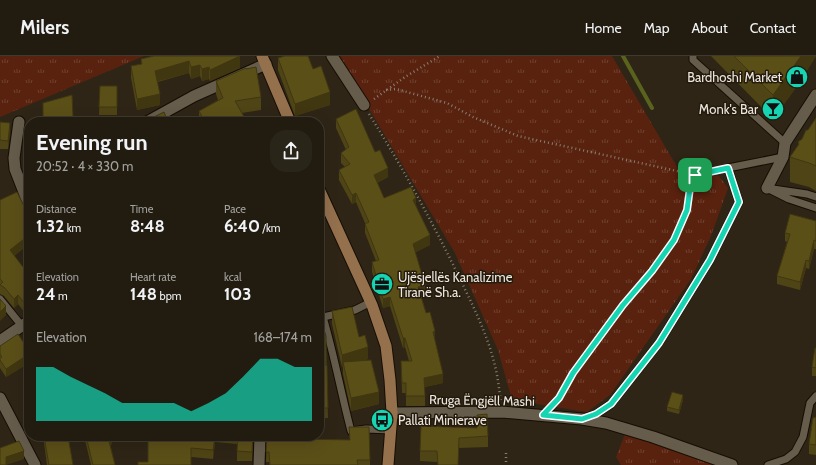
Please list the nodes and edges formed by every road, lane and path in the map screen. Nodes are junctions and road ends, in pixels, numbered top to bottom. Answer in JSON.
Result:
{"nodes":[{"id":1,"x":332,"y":56,"type":"edge"},
{"id":2,"x":440,"y":56,"type":"edge"},
{"id":3,"x":693,"y":56,"type":"edge"},
{"id":4,"x":264,"y":60,"type":"edge"},
{"id":5,"x":385,"y":90,"type":"junction"},
{"id":6,"x":816,"y":94,"type":"edge"},
{"id":7,"x":364,"y":106,"type":"junction"},
{"id":8,"x":156,"y":117,"type":"edge"},
{"id":9,"x":288,"y":117,"type":"edge"},
{"id":10,"x":19,"y":122,"type":"dead end"},
{"id":11,"x":784,"y":143,"type":"junction"},
{"id":12,"x":783,"y":157,"type":"junction"},
{"id":13,"x":728,"y":168,"type":"junction"},
{"id":14,"x":695,"y":175,"type":"junction"},
{"id":15,"x":767,"y":188,"type":"junction"},
{"id":16,"x":24,"y":190,"type":"edge"},
{"id":17,"x":816,"y":197,"type":"edge"},
{"id":18,"x":324,"y":200,"type":"edge"},
{"id":19,"x":816,"y":208,"type":"edge"},
{"id":20,"x":0,"y":299,"type":"edge"},
{"id":21,"x":371,"y":302,"type":"junction"},
{"id":22,"x":324,"y":317,"type":"edge"},
{"id":23,"x":324,"y":320,"type":"edge"},
{"id":24,"x":24,"y":323,"type":"edge"},
{"id":25,"x":24,"y":325,"type":"edge"},
{"id":26,"x":0,"y":341,"type":"edge"},
{"id":27,"x":816,"y":396,"type":"edge"},
{"id":28,"x":0,"y":398,"type":"edge"},
{"id":29,"x":502,"y":412,"type":"junction"},
{"id":30,"x":392,"y":413,"type":"junction"},
{"id":31,"x":543,"y":415,"type":"junction"},
{"id":32,"x":582,"y":419,"type":"junction"},
{"id":33,"x":391,"y":430,"type":"junction"},
{"id":34,"x":260,"y":441,"type":"edge"},
{"id":35,"x":506,"y":453,"type":"dead end"},
{"id":36,"x":35,"y":465,"type":"edge"},
{"id":37,"x":259,"y":465,"type":"edge"},
{"id":38,"x":388,"y":465,"type":"edge"},
{"id":39,"x":506,"y":465,"type":"edge"},
{"id":40,"x":732,"y":465,"type":"edge"},
{"id":41,"x":768,"y":465,"type":"edge"}],
"edges":[{"from":1,"to":7,"type":"street"},
{"from":2,"to":5,"type":"path"},
{"from":3,"to":11,"type":"lane"},
{"from":4,"to":8,"type":"street"},
{"from":4,"to":9,"type":"main road"},
{"from":5,"to":7,"type":"path"},
{"from":5,"to":14,"type":"path"},
{"from":6,"to":11,"type":"street"},
{"from":7,"to":29,"type":"path"},
{"from":10,"to":16,"type":"street"},
{"from":11,"to":12,"type":"street"},
{"from":12,"to":13,"type":"lane"},
{"from":12,"to":15,"type":"street"},
{"from":13,"to":14,"type":"path"},
{"from":13,"to":32,"type":"lane"},
{"from":14,"to":31,"type":"path"},
{"from":15,"to":17,"type":"lane"},
{"from":15,"to":19,"type":"lane"},
{"from":18,"to":21,"type":"main road"},
{"from":20,"to":24,"type":"lane"},
{"from":21,"to":22,"type":"lane"},
{"from":21,"to":30,"type":"main road"},
{"from":23,"to":33,"type":"lane"},
{"from":25,"to":26,"type":"street"},
{"from":27,"to":41,"type":"lane"},
{"from":28,"to":36,"type":"street"},
{"from":29,"to":30,"type":"street","name":"Rruga Ëngjëll Mashi"},
{"from":29,"to":31,"type":"street","name":"Rruga Ëngjëll Mashi"},
{"from":30,"to":33,"type":"main road"},
{"from":31,"to":32,"type":"street","name":"Rruga Ëngjëll Mashi"},
{"from":32,"to":40,"type":"street","name":"Rruga Ëngjëll Mashi"},
{"from":33,"to":38,"type":"main road"},
{"from":34,"to":37,"type":"street"},
{"from":35,"to":39,"type":"path"}]}
